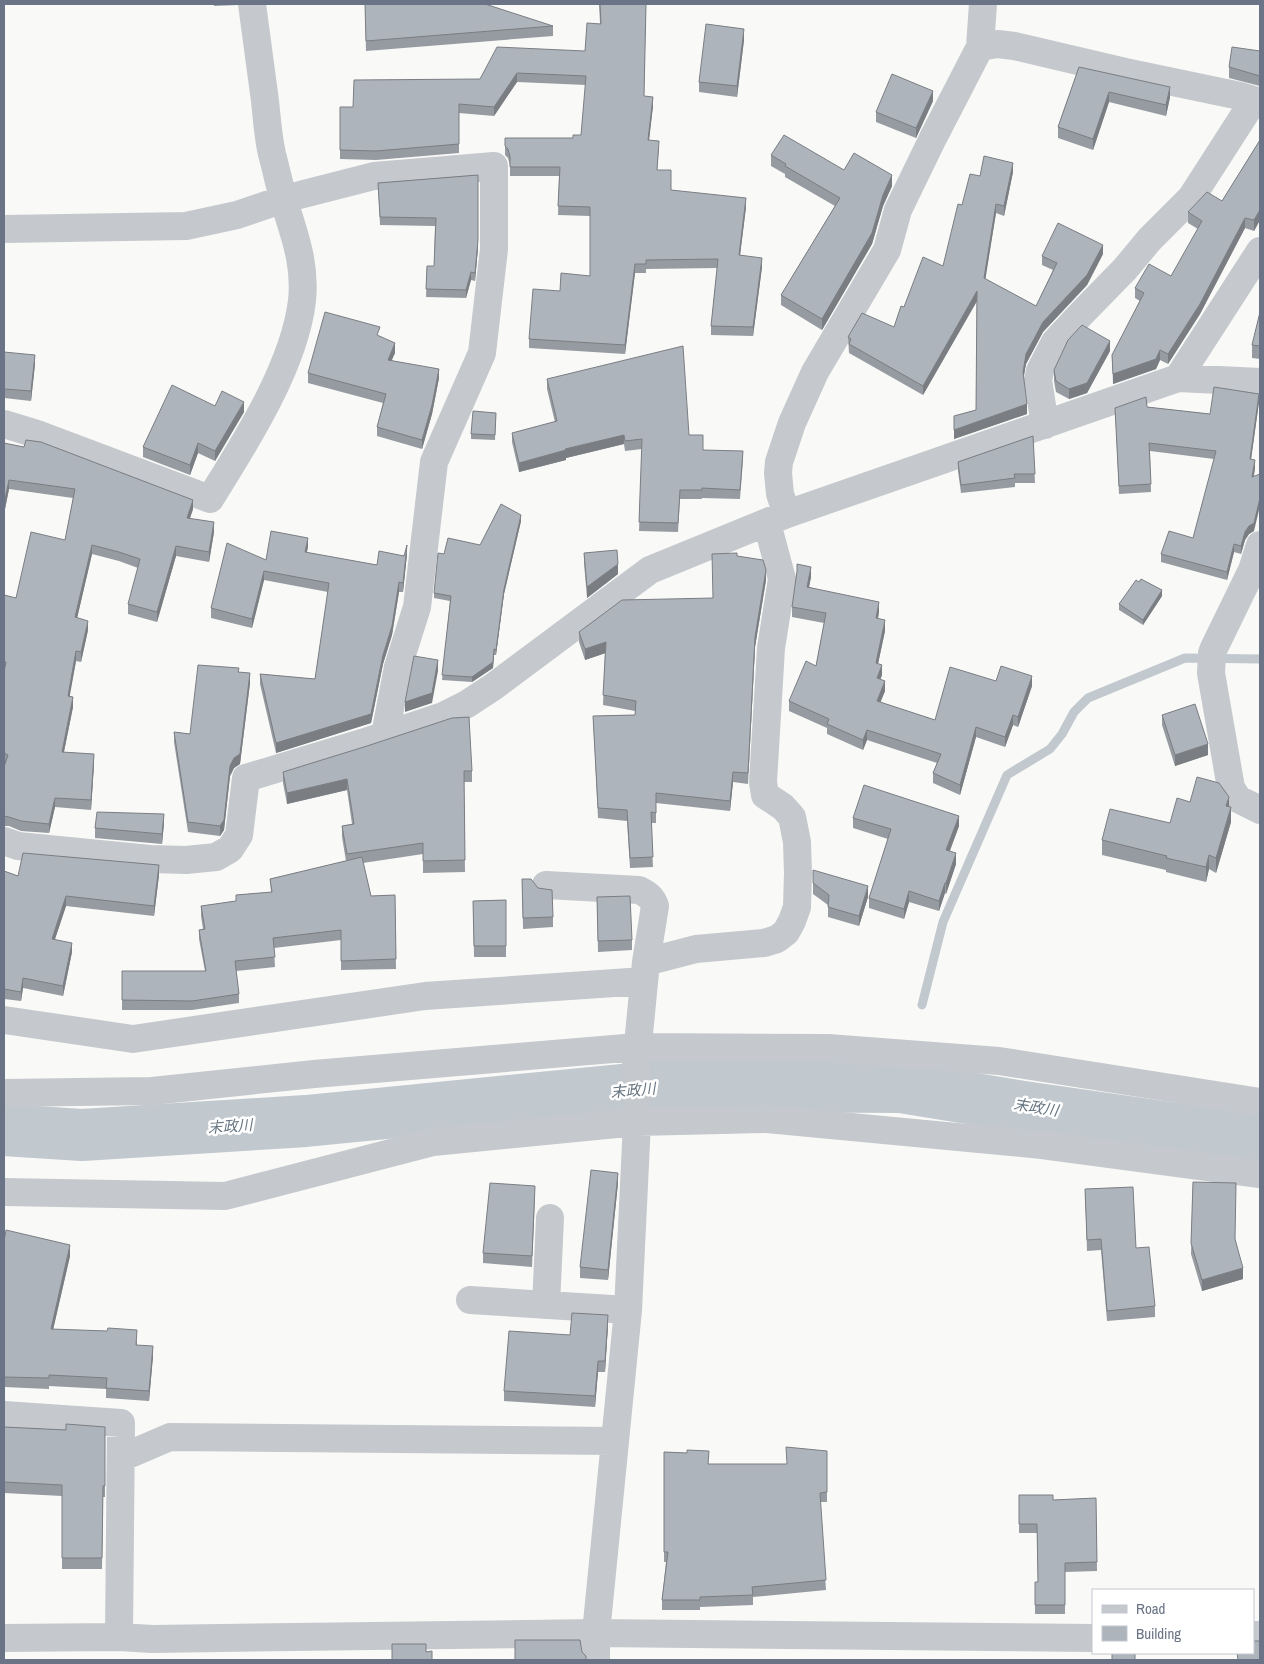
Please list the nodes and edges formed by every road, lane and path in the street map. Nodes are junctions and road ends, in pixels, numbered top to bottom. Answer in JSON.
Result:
{"nodes":[{"id":1,"x":252,"y":4,"type":"edge"},
{"id":2,"x":983,"y":4,"type":"edge"},
{"id":3,"x":980,"y":47,"type":"junction"},
{"id":4,"x":1257,"y":101,"type":"edge"},
{"id":5,"x":284,"y":199,"type":"junction"},
{"id":6,"x":4,"y":229,"type":"edge"},
{"id":7,"x":1260,"y":251,"type":"edge"},
{"id":8,"x":1178,"y":378,"type":"junction"},
{"id":9,"x":1260,"y":382,"type":"edge"},
{"id":10,"x":4,"y":424,"type":"edge"},
{"id":11,"x":1046,"y":425,"type":"junction"},
{"id":12,"x":777,"y":518,"type":"junction"},
{"id":13,"x":1260,"y":545,"type":"edge"},
{"id":14,"x":385,"y":735,"type":"junction"},
{"id":15,"x":1260,"y":810,"type":"edge"},
{"id":16,"x":4,"y":841,"type":"edge"},
{"id":17,"x":546,"y":885,"type":"dead end"},
{"id":18,"x":645,"y":971,"type":"junction"},
{"id":19,"x":4,"y":1020,"type":"edge"},
{"id":20,"x":636,"y":1056,"type":"junction"},
{"id":21,"x":4,"y":1093,"type":"edge"},
{"id":22,"x":1260,"y":1102,"type":"edge"},
{"id":23,"x":637,"y":1117,"type":"junction"},
{"id":24,"x":1260,"y":1174,"type":"edge"},
{"id":25,"x":4,"y":1192,"type":"edge"},
{"id":26,"x":550,"y":1218,"type":"dead end"},
{"id":27,"x":470,"y":1300,"type":"dead end"},
{"id":28,"x":546,"y":1305,"type":"junction"},
{"id":29,"x":628,"y":1310,"type":"junction"},
{"id":30,"x":4,"y":1415,"type":"edge"},
{"id":31,"x":615,"y":1441,"type":"junction"},
{"id":32,"x":121,"y":1458,"type":"junction"},
{"id":33,"x":596,"y":1634,"type":"junction"},
{"id":34,"x":119,"y":1637,"type":"junction"},
{"id":35,"x":4,"y":1638,"type":"edge"},
{"id":36,"x":1092,"y":1638,"type":"edge"},
{"id":37,"x":596,"y":1660,"type":"edge"}],
"edges":[{"from":1,"to":5,"type":"street"},
{"from":2,"to":3,"type":"street"},
{"from":3,"to":4,"type":"street"},
{"from":3,"to":12,"type":"street"},
{"from":4,"to":11,"type":"street"},
{"from":5,"to":6,"type":"street"},
{"from":5,"to":10,"type":"street"},
{"from":5,"to":14,"type":"street"},
{"from":7,"to":8,"type":"street"},
{"from":8,"to":9,"type":"street"},
{"from":8,"to":11,"type":"street"},
{"from":11,"to":12,"type":"street"},
{"from":12,"to":14,"type":"street"},
{"from":12,"to":18,"type":"street"},
{"from":13,"to":15,"type":"street"},
{"from":14,"to":16,"type":"street"},
{"from":17,"to":18,"type":"street"},
{"from":18,"to":19,"type":"street"},
{"from":18,"to":20,"type":"street"},
{"from":20,"to":21,"type":"street"},
{"from":20,"to":22,"type":"street"},
{"from":20,"to":23,"type":"street"},
{"from":23,"to":24,"type":"street"},
{"from":23,"to":25,"type":"street"},
{"from":23,"to":29,"type":"street"},
{"from":26,"to":28,"type":"street"},
{"from":27,"to":28,"type":"street"},
{"from":28,"to":29,"type":"street"},
{"from":29,"to":31,"type":"street"},
{"from":30,"to":32,"type":"street"},
{"from":31,"to":32,"type":"street"},
{"from":31,"to":33,"type":"street"},
{"from":32,"to":34,"type":"street"},
{"from":33,"to":34,"type":"street"},
{"from":33,"to":36,"type":"street"},
{"from":33,"to":37,"type":"street"},
{"from":34,"to":35,"type":"street"}]}
